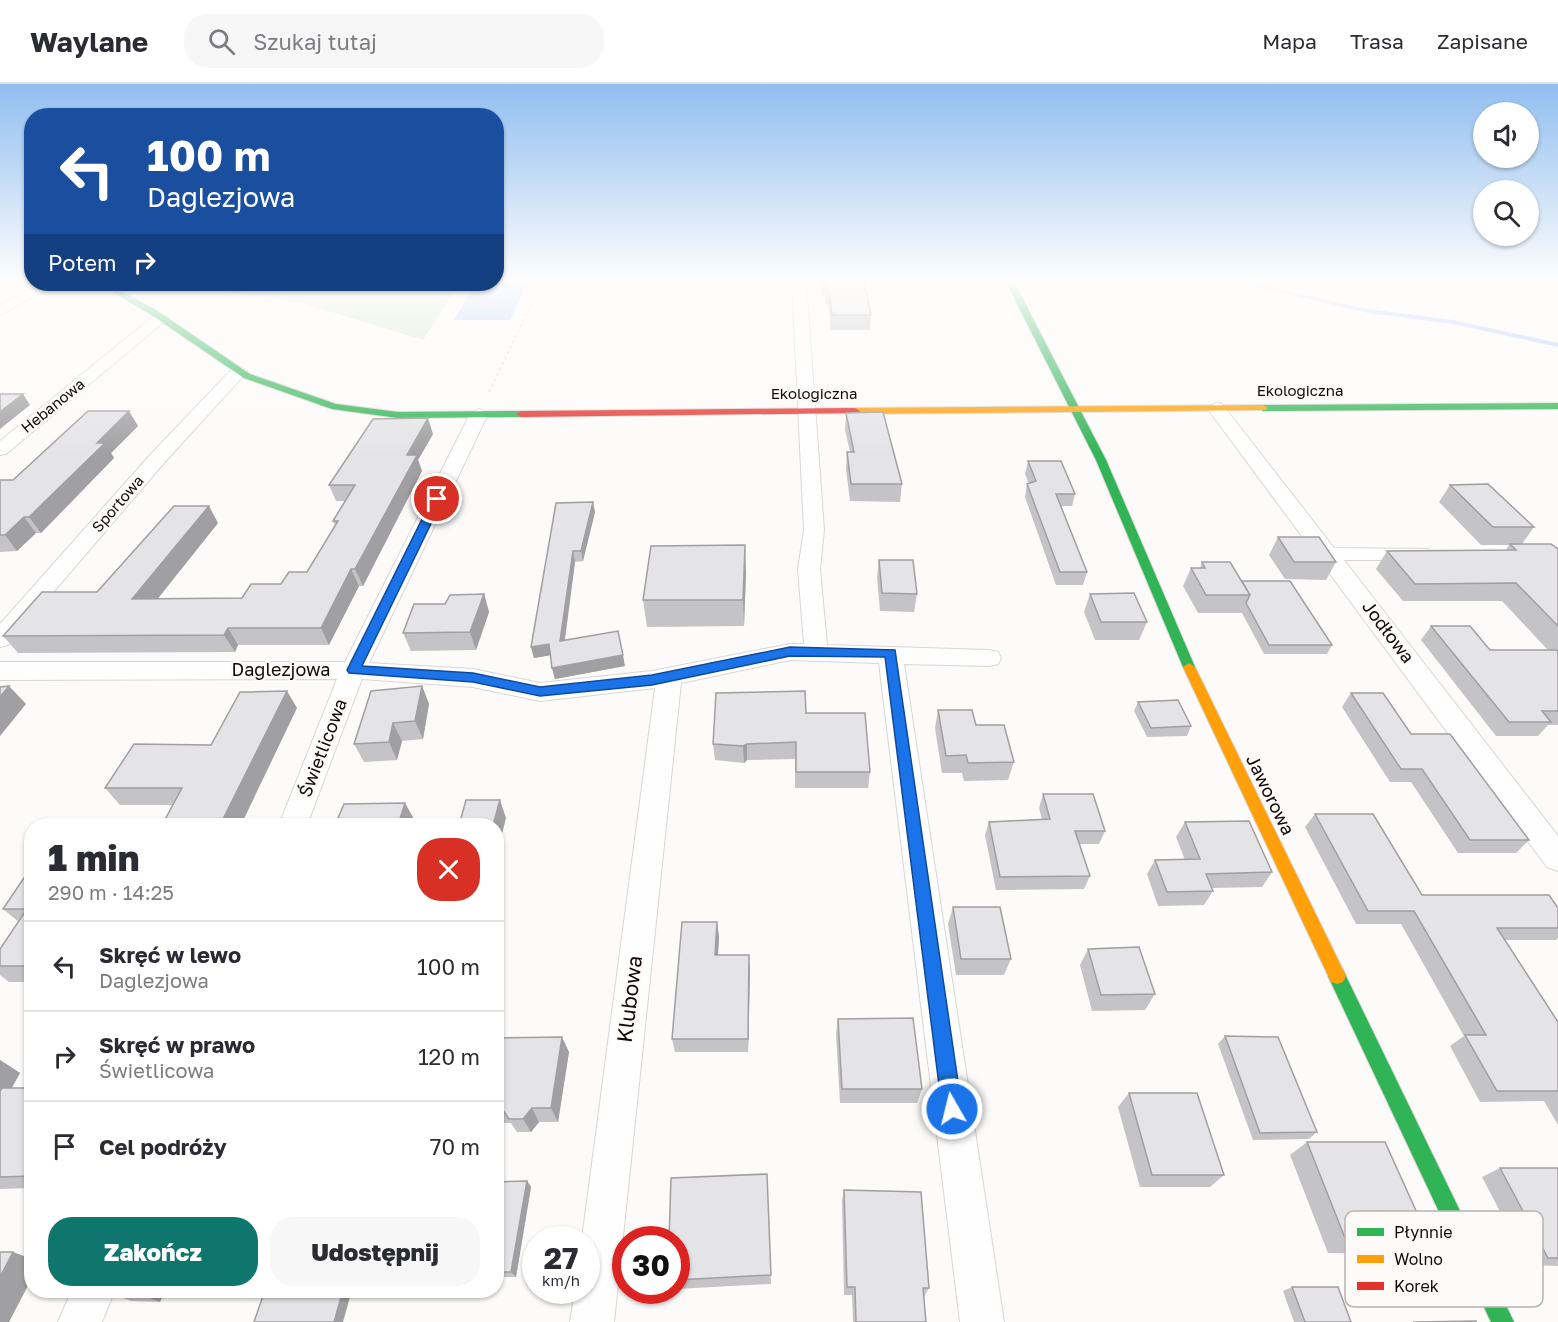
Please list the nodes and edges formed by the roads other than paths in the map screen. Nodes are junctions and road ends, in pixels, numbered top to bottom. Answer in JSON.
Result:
{"nodes":[{"id":1,"x":133,"y":340,"type":"edge"},
{"id":2,"x":194,"y":340,"type":"edge"},
{"id":3,"x":804,"y":340,"type":"edge"},
{"id":4,"x":1040,"y":340,"type":"edge"},
{"id":5,"x":239,"y":371,"type":"junction"},
{"id":6,"x":1558,"y":406,"type":"edge"},
{"id":7,"x":1216,"y":408,"type":"junction"},
{"id":8,"x":1075,"y":409,"type":"junction"},
{"id":9,"x":806,"y":410,"type":"junction"},
{"id":10,"x":479,"y":414,"type":"junction"},
{"id":11,"x":0,"y":450,"type":"edge"},
{"id":12,"x":1444,"y":554,"type":"edge"},
{"id":13,"x":1329,"y":555,"type":"junction"},
{"id":14,"x":0,"y":639,"type":"edge"},
{"id":15,"x":816,"y":651,"type":"junction"},
{"id":16,"x":890,"y":653,"type":"junction"},
{"id":17,"x":989,"y":658,"type":"dead end"},
{"id":18,"x":353,"y":670,"type":"junction"},
{"id":19,"x":0,"y":671,"type":"edge"},
{"id":20,"x":669,"y":677,"type":"junction"},
{"id":21,"x":296,"y":818,"type":"edge"},
{"id":22,"x":1558,"y":858,"type":"edge"},
{"id":23,"x":1450,"y":1211,"type":"edge"},
{"id":24,"x":90,"y":1298,"type":"edge"},
{"id":25,"x":1496,"y":1307,"type":"edge"},
{"id":26,"x":80,"y":1322,"type":"edge"},
{"id":27,"x":592,"y":1322,"type":"edge"},
{"id":28,"x":982,"y":1322,"type":"edge"},
{"id":29,"x":1503,"y":1322,"type":"edge"}],
"edges":[{"from":1,"to":11,"type":"street","name":"Hebanowa"},
{"from":2,"to":5,"type":"street","name":"Ekologiczna"},
{"from":3,"to":9,"type":"street"},
{"from":4,"to":8,"type":"street","name":"Jaworowa"},
{"from":5,"to":10,"type":"street","name":"Ekologiczna"},
{"from":5,"to":14,"type":"street","name":"Sportowa"},
{"from":6,"to":7,"type":"street","name":"Ekologiczna"},
{"from":7,"to":8,"type":"street","name":"Ekologiczna"},
{"from":7,"to":13,"type":"street","name":"Jodłowa"},
{"from":8,"to":9,"type":"street","name":"Ekologiczna"},
{"from":8,"to":23,"type":"street","name":"Jaworowa"},
{"from":9,"to":10,"type":"street","name":"Ekologiczna"},
{"from":9,"to":15,"type":"street"},
{"from":10,"to":18,"type":"street","name":"Świetlicowa"},
{"from":12,"to":13,"type":"street"},
{"from":13,"to":22,"type":"street","name":"Jodłowa"},
{"from":15,"to":16,"type":"street","name":"Daglezjowa"},
{"from":15,"to":20,"type":"street","name":"Daglezjowa"},
{"from":16,"to":17,"type":"street","name":"Daglezjowa"},
{"from":16,"to":28,"type":"street"},
{"from":18,"to":19,"type":"street","name":"Daglezjowa"},
{"from":18,"to":20,"type":"street","name":"Daglezjowa"},
{"from":18,"to":21,"type":"street","name":"Świetlicowa"},
{"from":20,"to":27,"type":"street","name":"Klubowa"},
{"from":24,"to":26,"type":"street"},
{"from":25,"to":29,"type":"street","name":"Jaworowa"}]}
